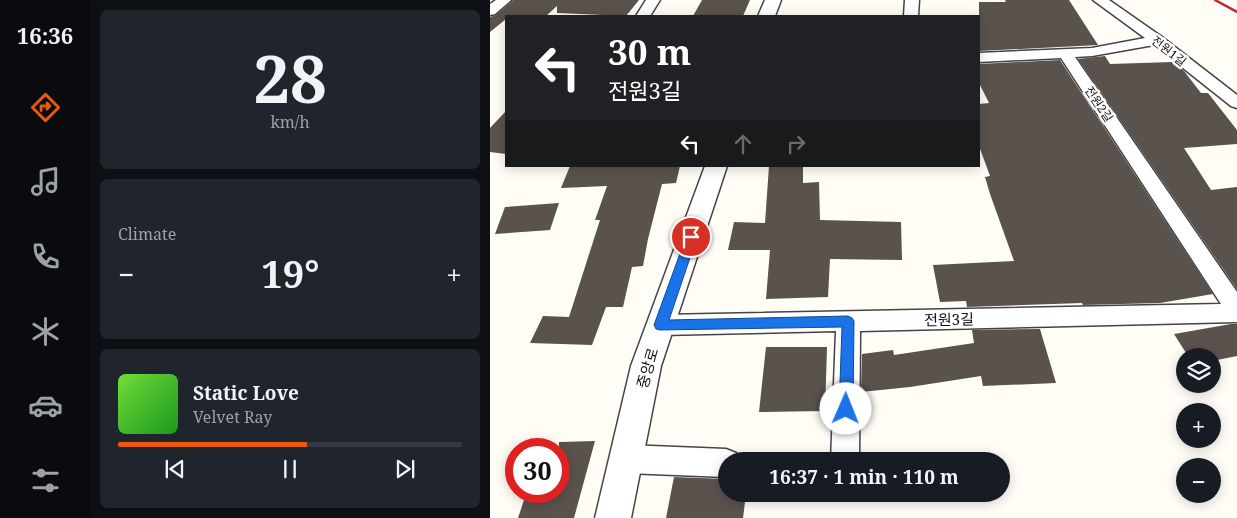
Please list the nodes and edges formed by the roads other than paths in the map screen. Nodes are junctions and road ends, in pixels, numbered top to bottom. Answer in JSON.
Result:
{"nodes":[{"id":1,"x":504,"y":0,"type":"edge"},
{"id":2,"x":653,"y":0,"type":"edge"},
{"id":3,"x":773,"y":0,"type":"edge"},
{"id":4,"x":912,"y":0,"type":"edge"},
{"id":5,"x":1100,"y":0,"type":"edge"},
{"id":6,"x":490,"y":11,"type":"edge"},
{"id":7,"x":644,"y":15,"type":"edge"},
{"id":8,"x":767,"y":15,"type":"edge"},
{"id":9,"x":911,"y":15,"type":"edge"},
{"id":10,"x":1157,"y":40,"type":"junction"},
{"id":11,"x":1065,"y":53,"type":"junction"},
{"id":12,"x":980,"y":58,"type":"edge"},
{"id":13,"x":1237,"y":103,"type":"edge"},
{"id":14,"x":1133,"y":155,"type":"joint"},
{"id":15,"x":716,"y":167,"type":"edge"},
{"id":16,"x":1237,"y":311,"type":"edge"},
{"id":17,"x":848,"y":321,"type":"junction"},
{"id":18,"x":660,"y":325,"type":"junction"},
{"id":19,"x":845,"y":452,"type":"edge"},
{"id":20,"x":626,"y":459,"type":"junction"},
{"id":21,"x":718,"y":463,"type":"edge"},
{"id":22,"x":613,"y":518,"type":"edge"}],
"edges":[{"from":1,"to":6,"type":"street"},
{"from":2,"to":7,"type":"street"},
{"from":3,"to":8,"type":"street"},
{"from":4,"to":9,"type":"street"},
{"from":5,"to":10,"type":"street","name":"전원1길"},
{"from":10,"to":11,"type":"street"},
{"from":10,"to":13,"type":"street","name":"전원1길"},
{"from":11,"to":12,"type":"street"},
{"from":11,"to":14,"type":"street","name":"전원2길"},
{"from":14,"to":16,"type":"street","name":"전원3길"},
{"from":15,"to":18,"type":"street","name":"중앙로"},
{"from":16,"to":17,"type":"street","name":"전원3길"},
{"from":17,"to":18,"type":"street","name":"전원3길"},
{"from":17,"to":19,"type":"street"},
{"from":18,"to":20,"type":"street","name":"중앙로"},
{"from":20,"to":21,"type":"street"},
{"from":20,"to":22,"type":"street","name":"중앙로"}]}
